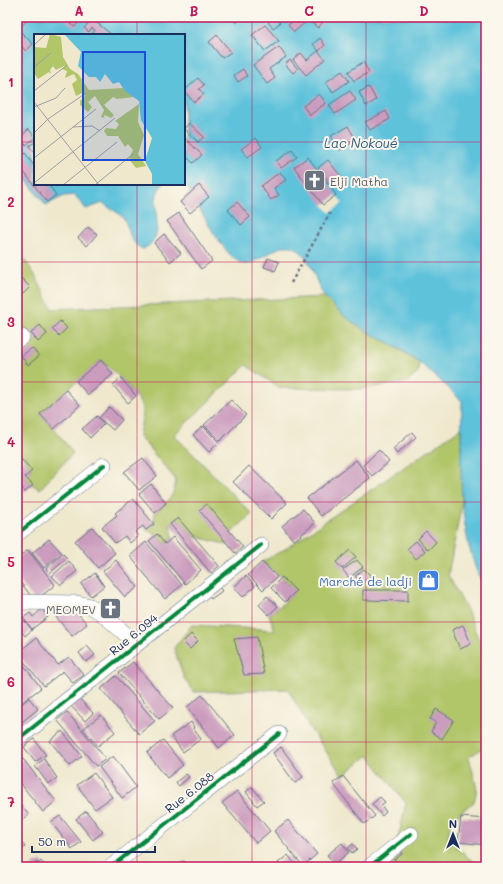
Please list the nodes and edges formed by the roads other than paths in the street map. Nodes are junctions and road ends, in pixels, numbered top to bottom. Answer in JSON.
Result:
{"nodes":[{"id":1,"x":104,"y":465,"type":"dead end"},
{"id":2,"x":17,"y":534,"type":"edge"},
{"id":3,"x":261,"y":544,"type":"dead end"},
{"id":4,"x":17,"y":602,"type":"edge"},
{"id":5,"x":137,"y":644,"type":"junction"},
{"id":6,"x":279,"y":734,"type":"dead end"},
{"id":7,"x":17,"y":740,"type":"edge"},
{"id":8,"x":411,"y":834,"type":"dead end"},
{"id":9,"x":111,"y":867,"type":"edge"},
{"id":10,"x":369,"y":867,"type":"edge"}],
"edges":[{"from":1,"to":2,"type":"street"},
{"from":3,"to":5,"type":"street","name":"Rue 6.094"},
{"from":4,"to":5,"type":"street"},
{"from":5,"to":7,"type":"street","name":"Rue 6.094"},
{"from":6,"to":9,"type":"street","name":"Rue 6.088"},
{"from":8,"to":10,"type":"street"}]}
